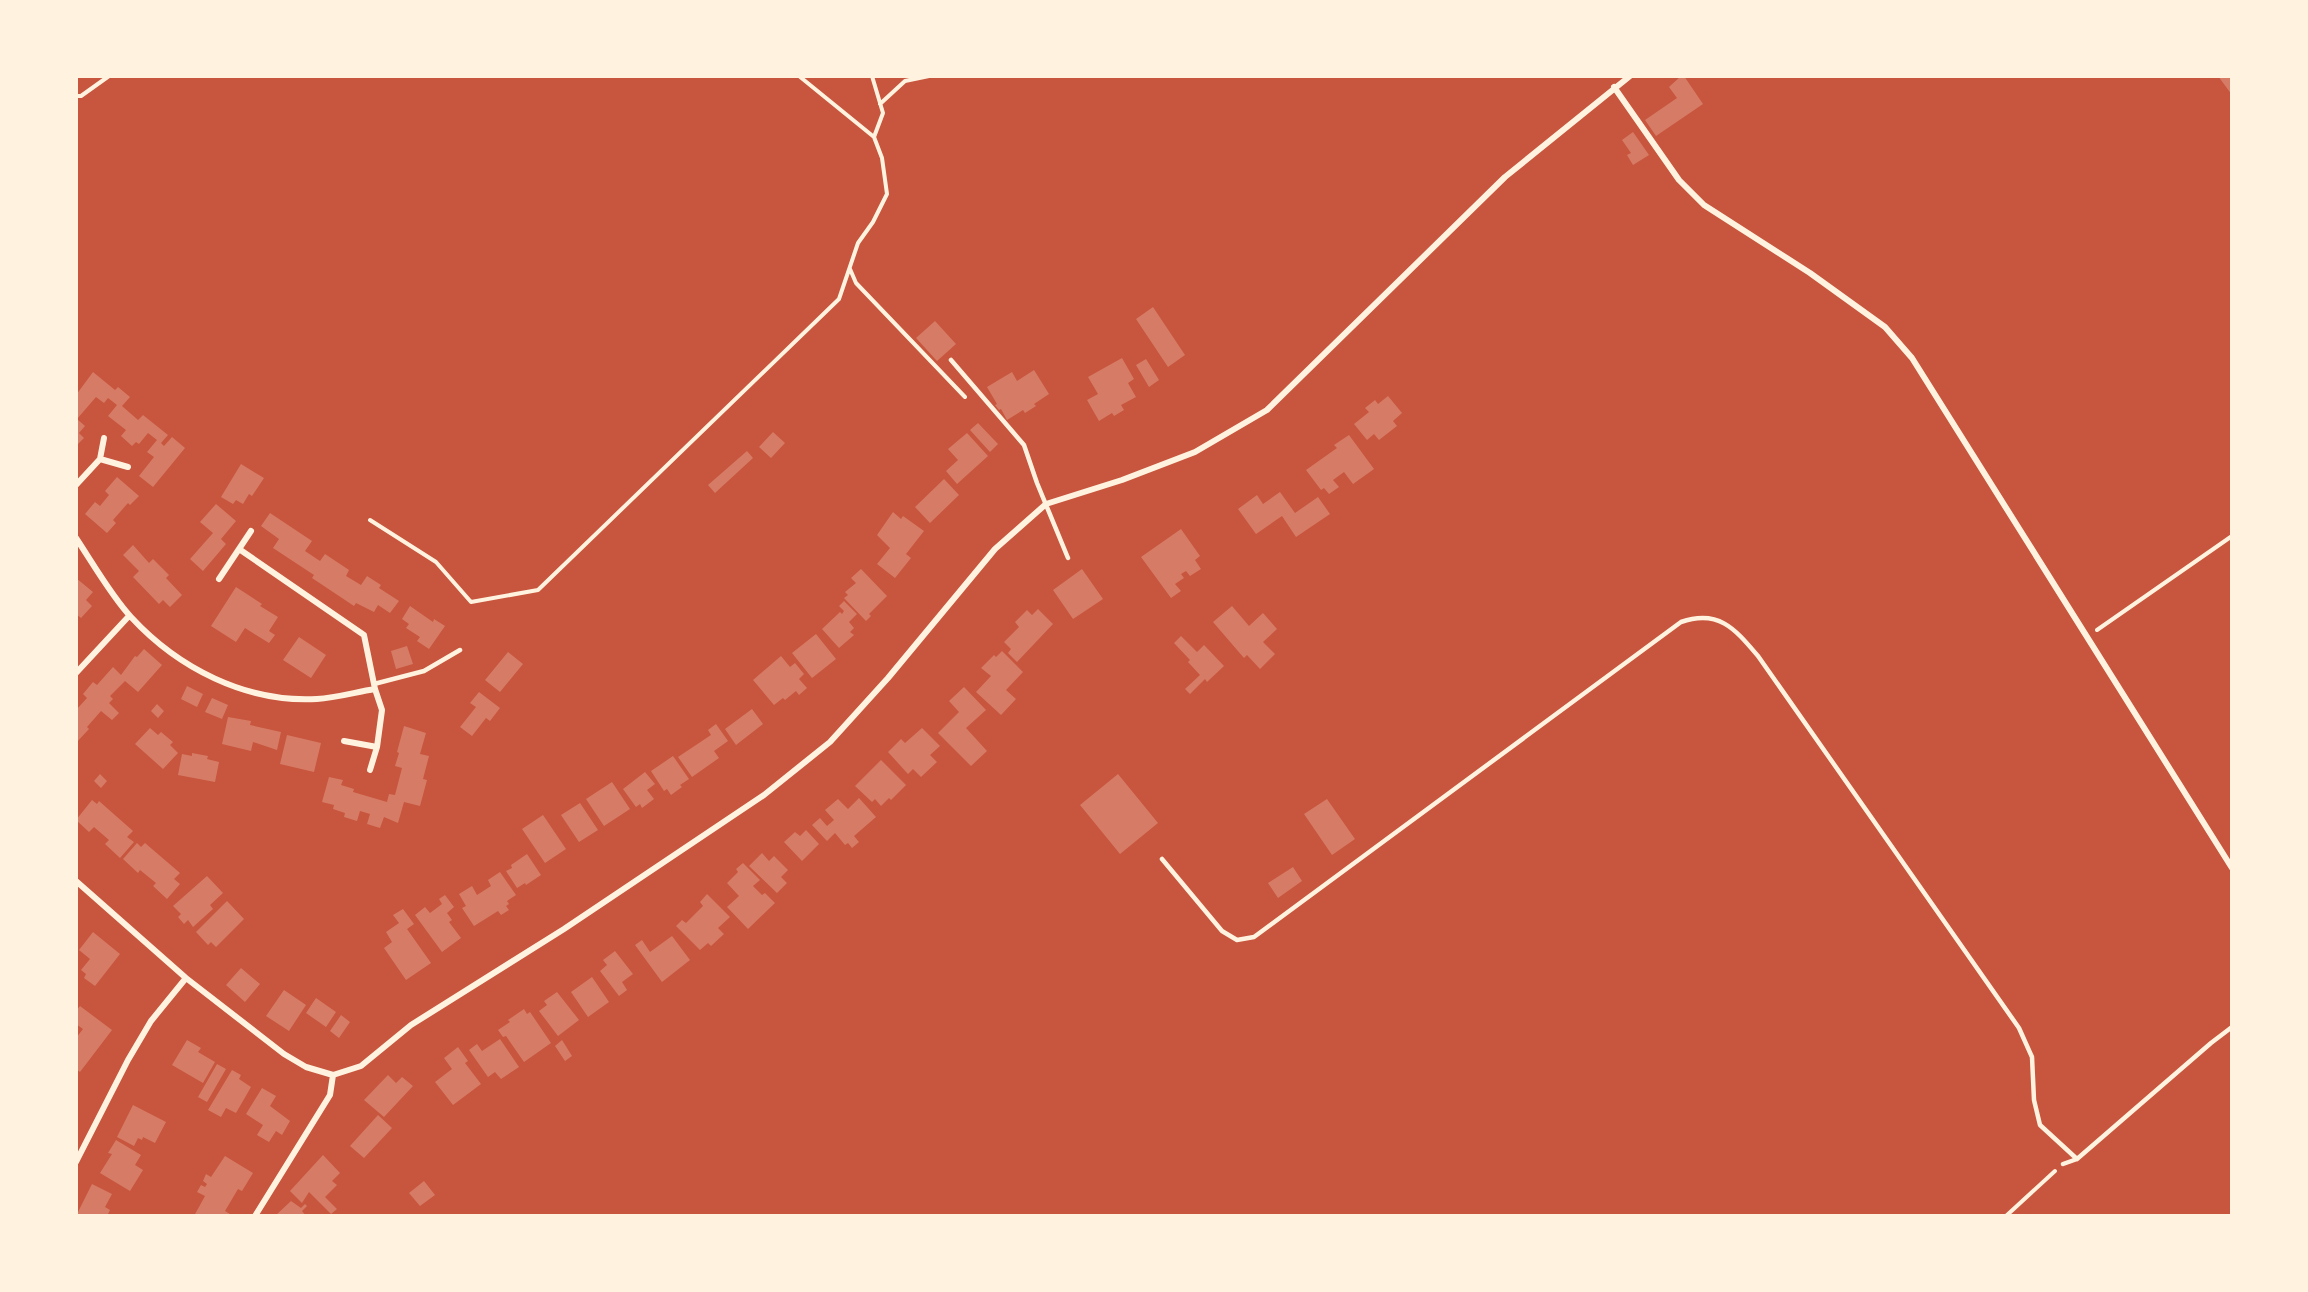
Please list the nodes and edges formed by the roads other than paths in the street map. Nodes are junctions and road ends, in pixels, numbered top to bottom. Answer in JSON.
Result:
{"nodes":[{"id":1,"x":1630,"y":76,"type":"edge"},
{"id":2,"x":1614,"y":87,"type":"junction"},
{"id":3,"x":951,"y":360,"type":"dead end"},
{"id":4,"x":104,"y":438,"type":"dead end"},
{"id":5,"x":100,"y":459,"type":"junction"},
{"id":6,"x":128,"y":467,"type":"dead end"},
{"id":7,"x":76,"y":485,"type":"edge"},
{"id":8,"x":1046,"y":504,"type":"junction"},
{"id":9,"x":251,"y":531,"type":"dead end"},
{"id":10,"x":76,"y":538,"type":"edge"},
{"id":11,"x":239,"y":549,"type":"junction"},
{"id":12,"x":1068,"y":558,"type":"dead end"},
{"id":13,"x":219,"y":579,"type":"dead end"},
{"id":14,"x":129,"y":616,"type":"junction"},
{"id":15,"x":460,"y":650,"type":"dead end"},
{"id":16,"x":76,"y":673,"type":"edge"},
{"id":17,"x":375,"y":686,"type":"junction"},
{"id":18,"x":344,"y":741,"type":"dead end"},
{"id":19,"x":377,"y":747,"type":"junction"},
{"id":20,"x":370,"y":770,"type":"dead end"},
{"id":21,"x":1162,"y":859,"type":"dead end"},
{"id":22,"x":2232,"y":868,"type":"edge"},
{"id":23,"x":76,"y":881,"type":"edge"},
{"id":24,"x":186,"y":978,"type":"junction"},
{"id":25,"x":2232,"y":1027,"type":"edge"},
{"id":26,"x":333,"y":1075,"type":"junction"},
{"id":27,"x":2077,"y":1160,"type":"junction"},
{"id":28,"x":76,"y":1162,"type":"edge"},
{"id":29,"x":2063,"y":1164,"type":"road end"},
{"id":30,"x":255,"y":1215,"type":"edge"}],
"edges":[{"from":1,"to":2,"type":"street"},
{"from":2,"to":8,"type":"street"},
{"from":2,"to":22,"type":"street"},
{"from":3,"to":8,"type":"lane"},
{"from":4,"to":5,"type":"street"},
{"from":5,"to":6,"type":"street"},
{"from":5,"to":7,"type":"street"},
{"from":8,"to":12,"type":"lane"},
{"from":8,"to":26,"type":"street"},
{"from":9,"to":11,"type":"street"},
{"from":10,"to":14,"type":"street"},
{"from":11,"to":13,"type":"street"},
{"from":11,"to":17,"type":"street"},
{"from":14,"to":16,"type":"street"},
{"from":14,"to":17,"type":"street"},
{"from":15,"to":17,"type":"lane"},
{"from":17,"to":19,"type":"street"},
{"from":18,"to":19,"type":"street"},
{"from":19,"to":20,"type":"street"},
{"from":21,"to":27,"type":"lane"},
{"from":23,"to":24,"type":"street"},
{"from":24,"to":26,"type":"street"},
{"from":24,"to":28,"type":"street"},
{"from":25,"to":27,"type":"lane"},
{"from":26,"to":30,"type":"street"},
{"from":27,"to":29,"type":"lane"}]}
